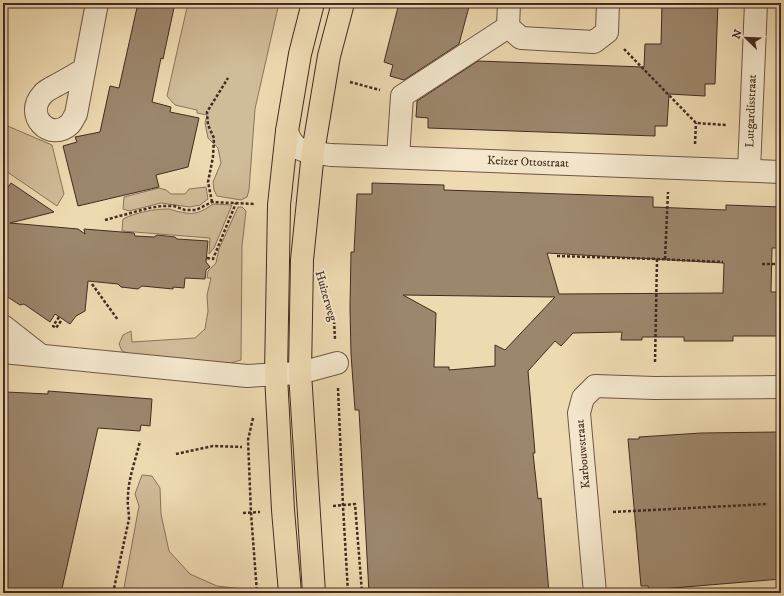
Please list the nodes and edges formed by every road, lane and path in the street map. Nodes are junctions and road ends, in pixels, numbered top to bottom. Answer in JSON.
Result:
{"nodes":[{"id":1,"x":97,"y":3,"type":"edge"},
{"id":2,"x":313,"y":3,"type":"edge"},
{"id":3,"x":343,"y":3,"type":"edge"},
{"id":4,"x":509,"y":3,"type":"edge"},
{"id":5,"x":608,"y":3,"type":"edge"},
{"id":6,"x":756,"y":3,"type":"edge"},
{"id":7,"x":508,"y":28,"type":"junction"},
{"id":8,"x":607,"y":32,"type":"junction"},
{"id":9,"x":83,"y":70,"type":"dead end"},
{"id":10,"x":228,"y":78,"type":"dead end"},
{"id":11,"x":345,"y":81,"type":"dead end"},
{"id":12,"x":402,"y":96,"type":"junction"},
{"id":13,"x":751,"y":126,"type":"junction"},
{"id":14,"x":286,"y":131,"type":"junction"},
{"id":15,"x":312,"y":152,"type":"junction"},
{"id":16,"x":398,"y":157,"type":"junction"},
{"id":17,"x":669,"y":167,"type":"junction"},
{"id":18,"x":749,"y":170,"type":"junction"},
{"id":19,"x":781,"y":172,"type":"edge"},
{"id":20,"x":212,"y":202,"type":"junction"},
{"id":21,"x":236,"y":203,"type":"junction"},
{"id":22,"x":279,"y":206,"type":"junction"},
{"id":23,"x":105,"y":220,"type":"dead end"},
{"id":24,"x":558,"y":256,"type":"dead end"},
{"id":25,"x":207,"y":258,"type":"dead end"},
{"id":26,"x":657,"y":259,"type":"junction"},
{"id":27,"x":666,"y":259,"type":"junction"},
{"id":28,"x":723,"y":262,"type":"dead end"},
{"id":29,"x":762,"y":264,"type":"dead end"},
{"id":30,"x":781,"y":264,"type":"edge"},
{"id":31,"x":92,"y":284,"type":"dead end"},
{"id":32,"x":325,"y":293,"type":"dead end"},
{"id":33,"x":59,"y":317,"type":"dead end"},
{"id":34,"x":118,"y":320,"type":"dead end"},
{"id":35,"x":60,"y":321,"type":"dead end"},
{"id":36,"x":3,"y":326,"type":"edge"},
{"id":37,"x":3,"y":352,"type":"edge"},
{"id":38,"x":40,"y":356,"type":"junction"},
{"id":39,"x":338,"y":363,"type":"junction"},
{"id":40,"x":300,"y":373,"type":"junction"},
{"id":41,"x":276,"y":375,"type":"junction"},
{"id":42,"x":781,"y":387,"type":"edge"},
{"id":43,"x":655,"y":388,"type":"junction"},
{"id":44,"x":140,"y":442,"type":"dead end"},
{"id":45,"x":242,"y":447,"type":"dead end"},
{"id":46,"x":176,"y":454,"type":"dead end"},
{"id":47,"x":768,"y":504,"type":"dead end"},
{"id":48,"x":588,"y":514,"type":"junction"},
{"id":49,"x":113,"y":593,"type":"edge"},
{"id":50,"x":290,"y":593,"type":"edge"},
{"id":51,"x":314,"y":593,"type":"edge"},
{"id":52,"x":348,"y":593,"type":"edge"},
{"id":53,"x":595,"y":593,"type":"edge"}],
"edges":[{"from":1,"to":9,"type":"street"},
{"from":2,"to":14,"type":"main road"},
{"from":3,"to":15,"type":"main road","name":"Huizerweg"},
{"from":4,"to":7,"type":"street"},
{"from":5,"to":8,"type":"street"},
{"from":6,"to":13,"type":"street","name":"Lutgardisstraat"},
{"from":7,"to":8,"type":"street"},
{"from":7,"to":12,"type":"street"},
{"from":8,"to":13,"type":"path"},
{"from":10,"to":20,"type":"path"},
{"from":11,"to":12,"type":"path"},
{"from":12,"to":16,"type":"street"},
{"from":13,"to":18,"type":"street","name":"Lutgardisstraat"},
{"from":14,"to":15,"type":"street","name":"Keizer Ottostraat"},
{"from":14,"to":22,"type":"main road"},
{"from":15,"to":16,"type":"street","name":"Keizer Ottostraat"},
{"from":15,"to":40,"type":"main road","name":"Huizerweg"},
{"from":16,"to":17,"type":"street","name":"Keizer Ottostraat"},
{"from":17,"to":18,"type":"street","name":"Keizer Ottostraat"},
{"from":17,"to":27,"type":"path"},
{"from":18,"to":19,"type":"street","name":"Keizer Ottostraat"},
{"from":20,"to":21,"type":"path"},
{"from":20,"to":23,"type":"path"},
{"from":21,"to":22,"type":"path"},
{"from":21,"to":25,"type":"path"},
{"from":22,"to":41,"type":"main road"},
{"from":24,"to":26,"type":"path"},
{"from":26,"to":27,"type":"path"},
{"from":26,"to":43,"type":"path"},
{"from":27,"to":28,"type":"path"},
{"from":29,"to":30,"type":"path"},
{"from":31,"to":34,"type":"path"},
{"from":32,"to":39,"type":"path","name":"Huizerweg"},
{"from":33,"to":35,"type":"path"},
{"from":36,"to":38,"type":"street"},
{"from":37,"to":38,"type":"street"},
{"from":38,"to":41,"type":"street"},
{"from":39,"to":40,"type":"street"},
{"from":39,"to":52,"type":"path","name":"Huizerweg"},
{"from":40,"to":41,"type":"street"},
{"from":40,"to":51,"type":"main road","name":"Huizerweg"},
{"from":41,"to":50,"type":"main road"},
{"from":42,"to":43,"type":"street","name":"Karbouwstraat"},
{"from":43,"to":48,"type":"street","name":"Karbouwstraat"},
{"from":44,"to":49,"type":"path"},
{"from":45,"to":46,"type":"path"},
{"from":47,"to":48,"type":"path"},
{"from":48,"to":53,"type":"street","name":"Karbouwstraat"}]}
